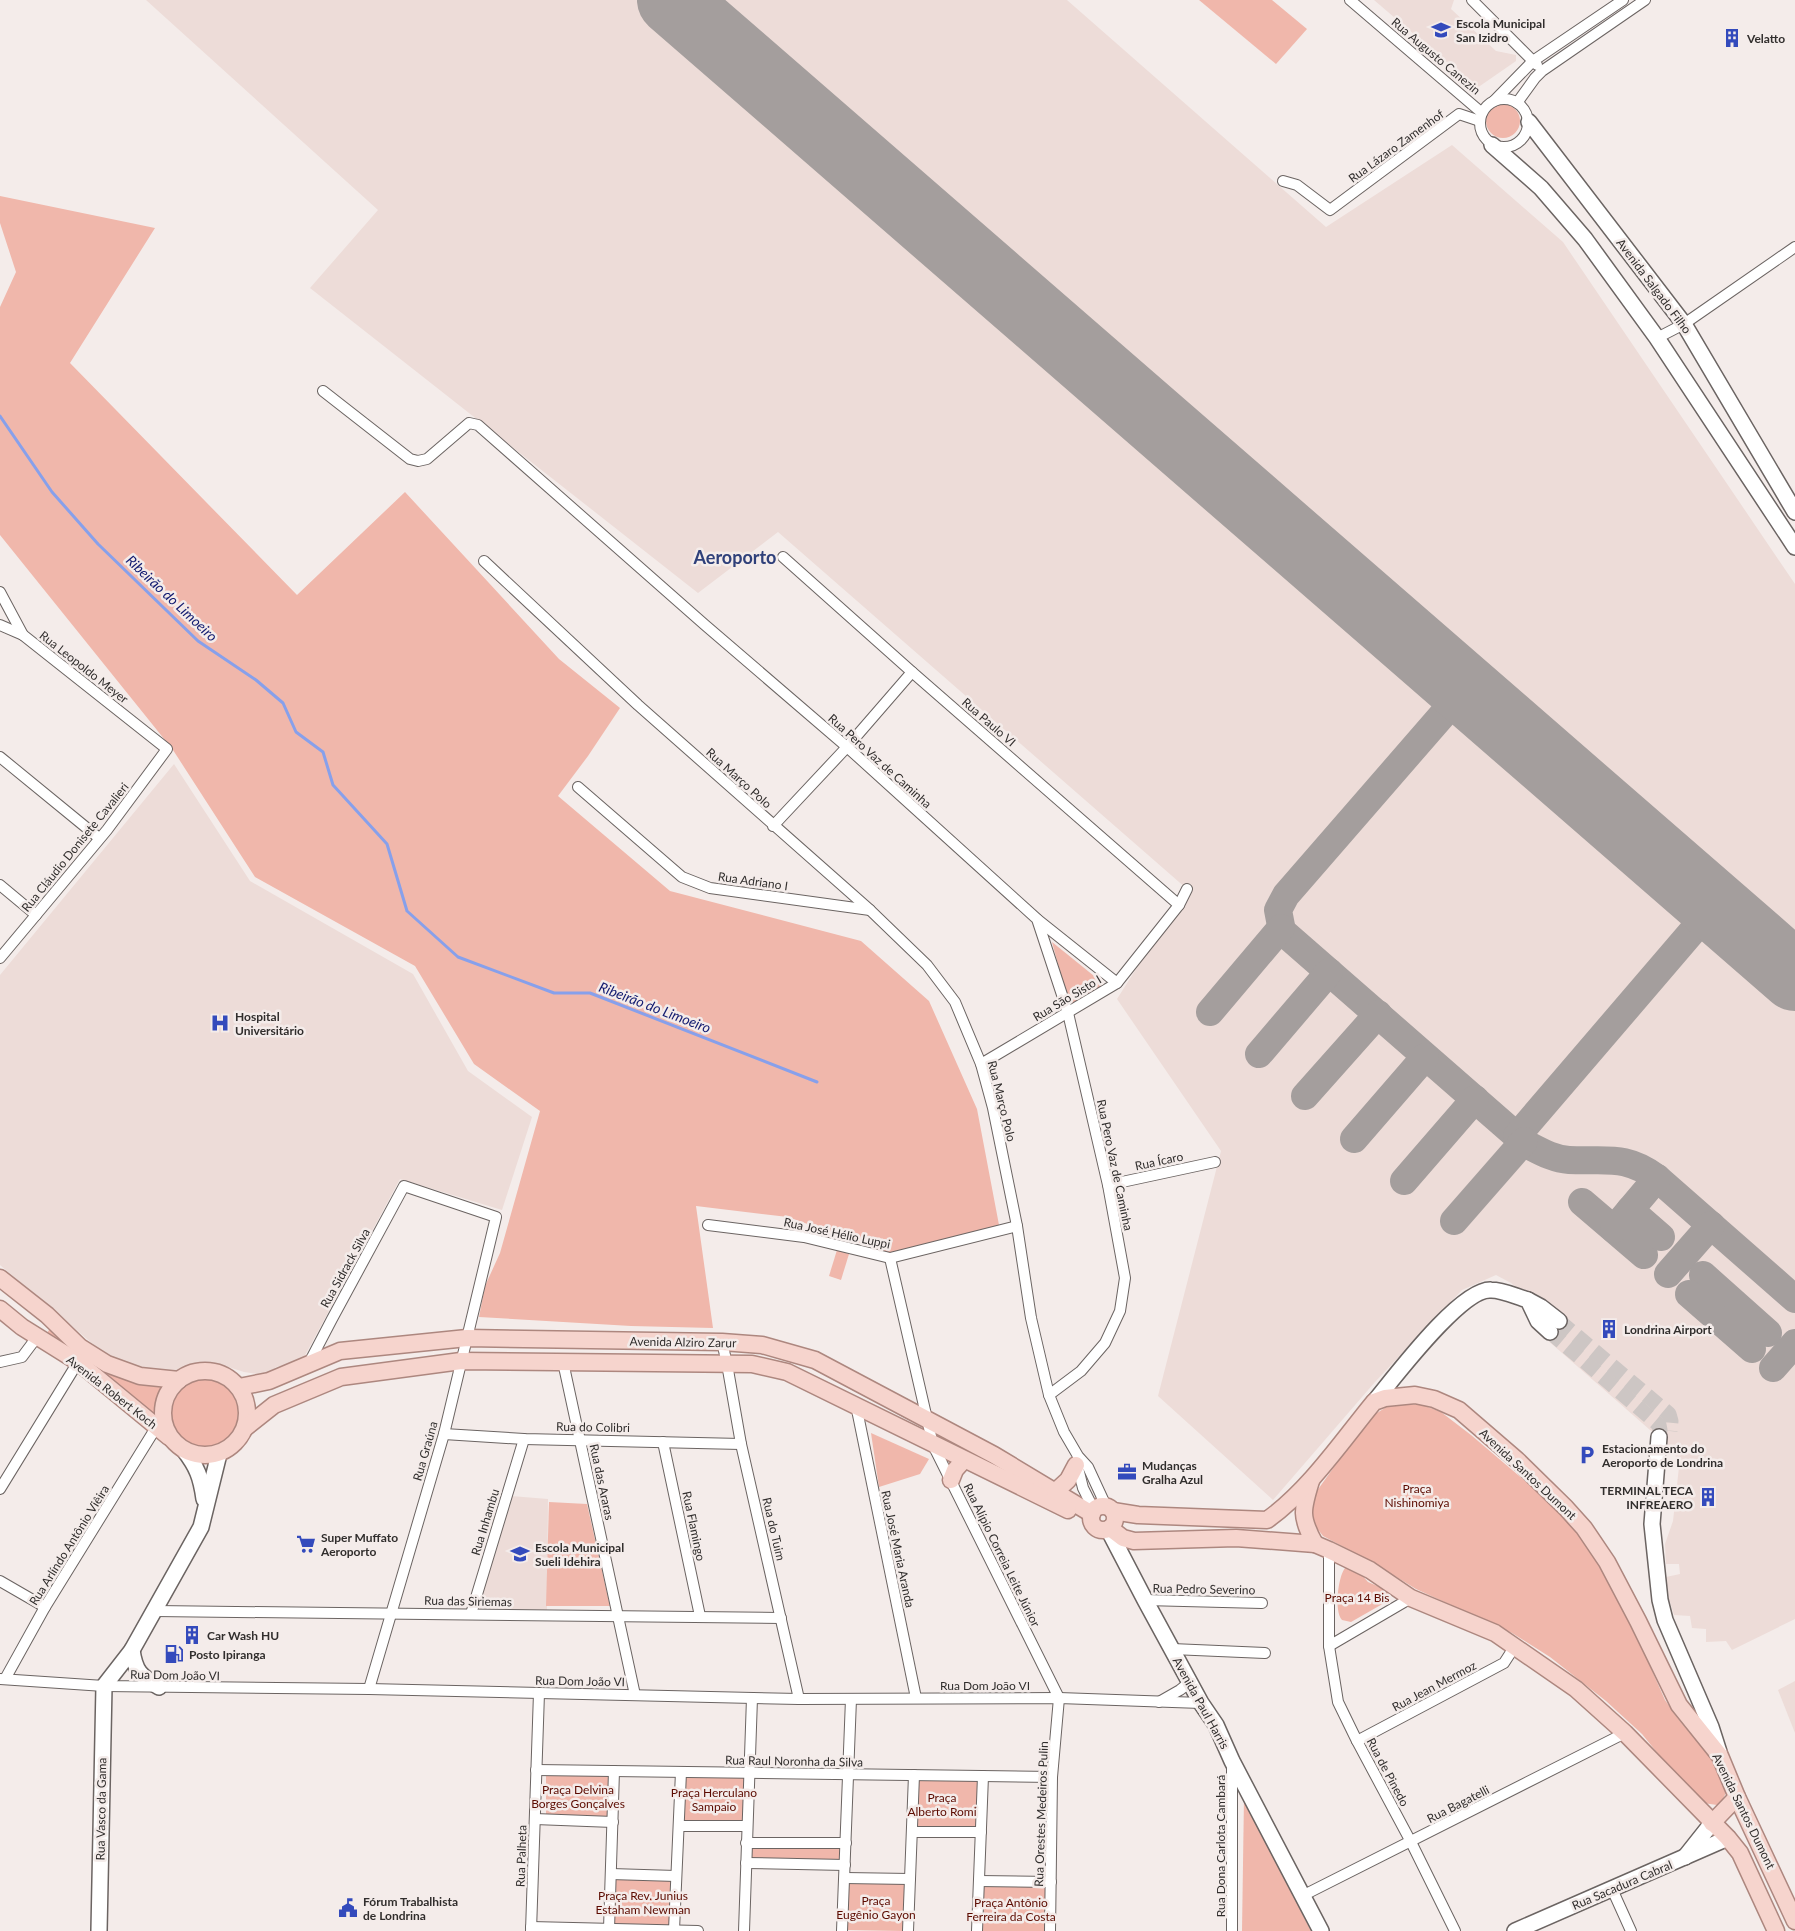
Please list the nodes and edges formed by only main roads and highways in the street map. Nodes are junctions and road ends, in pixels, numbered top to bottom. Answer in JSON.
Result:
{"nodes":[{"id":1,"x":0,"y":1278,"type":"edge"},
{"id":2,"x":0,"y":1309,"type":"edge"},
{"id":3,"x":42,"y":1312,"type":"junction"},
{"id":4,"x":22,"y":1327,"type":"junction"},
{"id":5,"x":36,"y":1337,"type":"junction"},
{"id":6,"x":179,"y":1380,"type":"junction"},
{"id":7,"x":239,"y":1387,"type":"junction"},
{"id":8,"x":245,"y":1428,"type":"junction"},
{"id":9,"x":179,"y":1446,"type":"junction"},
{"id":10,"x":964,"y":1460,"type":"junction"},
{"id":11,"x":1077,"y":1460,"type":"road end"},
{"id":12,"x":1312,"y":1477,"type":"junction"},
{"id":13,"x":951,"y":1480,"type":"road end"},
{"id":14,"x":1055,"y":1492,"type":"junction"},
{"id":15,"x":1099,"y":1512,"type":"junction"},
{"id":16,"x":1236,"y":1518,"type":"junction"},
{"id":17,"x":1236,"y":1538,"type":"junction"},
{"id":18,"x":1322,"y":1546,"type":"junction"},
{"id":19,"x":1737,"y":1797,"type":"junction"},
{"id":20,"x":1712,"y":1823,"type":"junction"},
{"id":21,"x":1731,"y":1842,"type":"junction"},
{"id":22,"x":1769,"y":1864,"type":"junction"},
{"id":23,"x":1795,"y":1921,"type":"edge"},
{"id":24,"x":1776,"y":1931,"type":"edge"}],
"edges":[{"from":1,"to":3,"type":"main road","name":"Avenida Robert Koch"},
{"from":2,"to":4,"type":"main road","name":"Avenida Robert Koch"},
{"from":3,"to":4,"type":"main road"},
{"from":3,"to":5,"type":"main road"},
{"from":3,"to":6,"type":"main road","name":"Avenida Robert Koch"},
{"from":4,"to":5,"type":"main road","name":"Avenida Robert Koch"},
{"from":5,"to":9,"type":"main road","name":"Avenida Robert Koch"},
{"from":6,"to":7,"type":"main road"},
{"from":6,"to":9,"type":"main road"},
{"from":7,"to":8,"type":"main road"},
{"from":7,"to":14,"type":"main road","name":"Avenida Alziro Zarur"},
{"from":8,"to":9,"type":"main road"},
{"from":8,"to":10,"type":"main road","name":"Avenida Alziro Zarur"},
{"from":10,"to":13,"type":"main road"},
{"from":10,"to":15,"type":"main road","name":"Avenida Alziro Zarur"},
{"from":11,"to":14,"type":"main road"},
{"from":12,"to":16,"type":"main road"},
{"from":12,"to":18,"type":"main road"},
{"from":12,"to":19,"type":"main road","name":"Avenida Santos Dumont"},
{"from":14,"to":15,"type":"main road","name":"Avenida Alziro Zarur"},
{"from":15,"to":16,"type":"main road"},
{"from":15,"to":17,"type":"main road","name":"Avenida Santos Dumont"},
{"from":16,"to":17,"type":"main road"},
{"from":17,"to":18,"type":"main road","name":"Avenida Santos Dumont"},
{"from":18,"to":20,"type":"main road","name":"Avenida Santos Dumont"},
{"from":19,"to":20,"type":"main road"},
{"from":19,"to":22,"type":"main road","name":"Avenida Santos Dumont"},
{"from":20,"to":21,"type":"main road","name":"Avenida Santos Dumont"},
{"from":21,"to":22,"type":"main road"},
{"from":21,"to":24,"type":"main road","name":"Avenida Santos Dumont"},
{"from":22,"to":23,"type":"main road","name":"Avenida Santos Dumont"}]}
